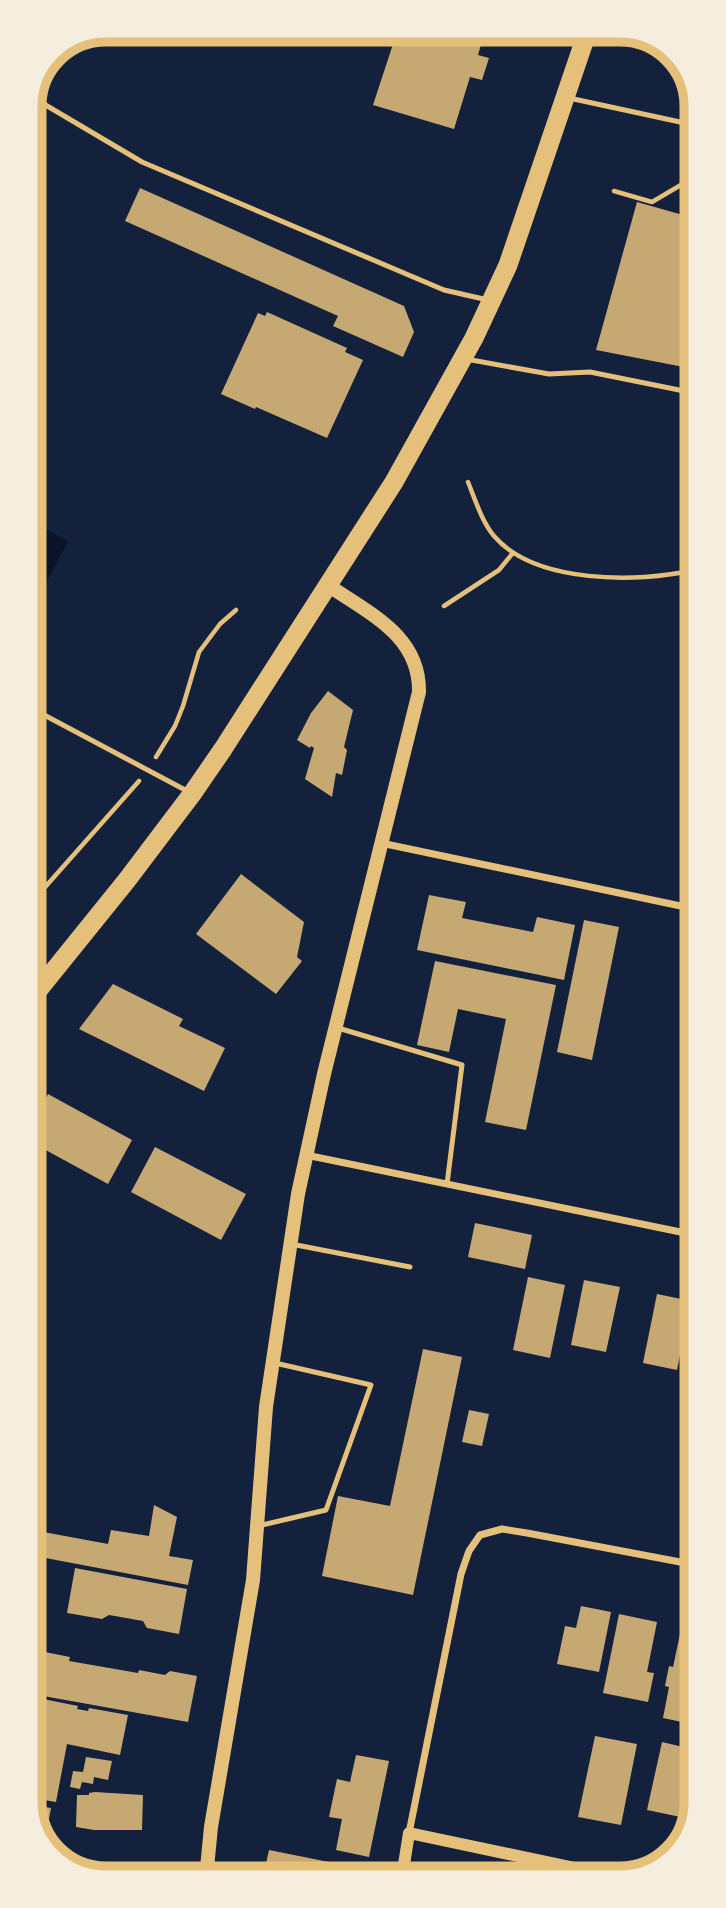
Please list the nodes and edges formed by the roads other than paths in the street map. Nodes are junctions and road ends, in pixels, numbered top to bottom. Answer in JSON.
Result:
{"nodes":[{"id":1,"x":584,"y":42,"type":"edge"},
{"id":2,"x":566,"y":97,"type":"junction"},
{"id":3,"x":42,"y":103,"type":"edge"},
{"id":4,"x":684,"y":123,"type":"edge"},
{"id":5,"x":492,"y":300,"type":"junction"},
{"id":6,"x":463,"y":359,"type":"junction"},
{"id":7,"x":684,"y":391,"type":"edge"},
{"id":8,"x":328,"y":585,"type":"junction"},
{"id":9,"x":42,"y":714,"type":"edge"},
{"id":10,"x":191,"y":794,"type":"junction"},
{"id":11,"x":381,"y":843,"type":"junction"},
{"id":12,"x":684,"y":907,"type":"edge"},
{"id":13,"x":42,"y":985,"type":"edge"},
{"id":14,"x":336,"y":1027,"type":"junction"},
{"id":15,"x":306,"y":1155,"type":"junction"},
{"id":16,"x":447,"y":1184,"type":"junction"},
{"id":17,"x":684,"y":1234,"type":"edge"},
{"id":18,"x":291,"y":1244,"type":"junction"},
{"id":19,"x":410,"y":1267,"type":"dead end"},
{"id":20,"x":272,"y":1363,"type":"junction"},
{"id":21,"x":258,"y":1526,"type":"junction"},
{"id":22,"x":684,"y":1563,"type":"edge"},
{"id":23,"x":410,"y":1833,"type":"junction"},
{"id":24,"x":206,"y":1866,"type":"edge"},
{"id":25,"x":404,"y":1866,"type":"edge"},
{"id":26,"x":566,"y":1866,"type":"edge"}],
"edges":[{"from":1,"to":2,"type":"highway"},
{"from":2,"to":4,"type":"lane"},
{"from":2,"to":5,"type":"highway"},
{"from":3,"to":5,"type":"lane"},
{"from":5,"to":6,"type":"highway"},
{"from":6,"to":7,"type":"lane"},
{"from":6,"to":8,"type":"highway"},
{"from":8,"to":10,"type":"highway"},
{"from":8,"to":11,"type":"main road"},
{"from":9,"to":10,"type":"lane"},
{"from":10,"to":13,"type":"highway"},
{"from":11,"to":12,"type":"street"},
{"from":11,"to":14,"type":"main road"},
{"from":14,"to":15,"type":"main road"},
{"from":14,"to":16,"type":"lane"},
{"from":15,"to":16,"type":"street"},
{"from":15,"to":18,"type":"main road"},
{"from":16,"to":17,"type":"street"},
{"from":18,"to":19,"type":"lane"},
{"from":18,"to":20,"type":"main road"},
{"from":20,"to":21,"type":"main road"},
{"from":20,"to":21,"type":"lane"},
{"from":21,"to":24,"type":"main road"},
{"from":22,"to":23,"type":"street"},
{"from":23,"to":25,"type":"street"},
{"from":23,"to":26,"type":"street"}]}
